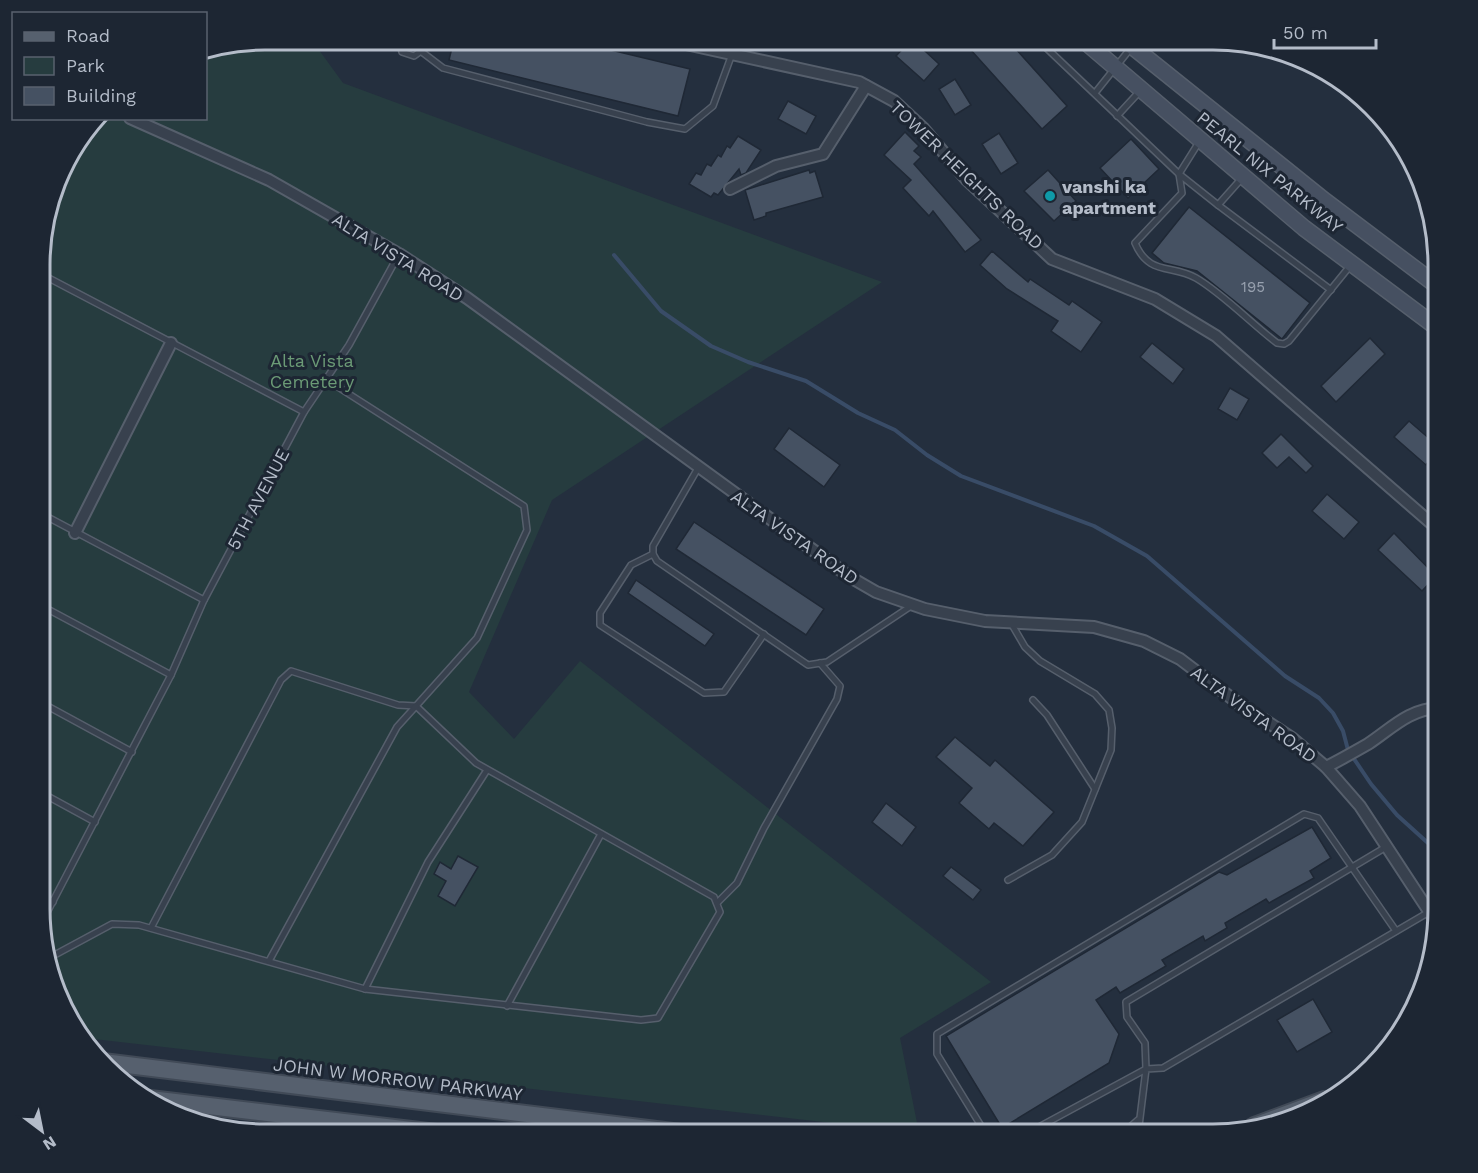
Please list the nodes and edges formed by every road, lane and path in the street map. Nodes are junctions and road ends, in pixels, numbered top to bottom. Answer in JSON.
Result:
{"nodes":[{"id":1,"x":402,"y":50,"type":"edge"},
{"id":2,"x":714,"y":50,"type":"edge"},
{"id":3,"x":1048,"y":50,"type":"edge"},
{"id":4,"x":1094,"y":50,"type":"edge"},
{"id":5,"x":1126,"y":50,"type":"edge"},
{"id":6,"x":1141,"y":50,"type":"edge"},
{"id":7,"x":422,"y":52,"type":"joint"},
{"id":8,"x":732,"y":54,"type":"junction"},
{"id":9,"x":1115,"y":70,"type":"junction"},
{"id":10,"x":867,"y":86,"type":"junction"},
{"id":11,"x":1140,"y":91,"type":"junction"},
{"id":12,"x":1095,"y":93,"type":"junction"},
{"id":13,"x":1117,"y":116,"type":"junction"},
{"id":14,"x":135,"y":120,"type":"edge"},
{"id":15,"x":1200,"y":141,"type":"junction"},
{"id":16,"x":1179,"y":174,"type":"junction"},
{"id":17,"x":1243,"y":176,"type":"junction"},
{"id":18,"x":730,"y":189,"type":"dead end"},
{"id":19,"x":1218,"y":205,"type":"junction"},
{"id":20,"x":399,"y":254,"type":"junction"},
{"id":21,"x":1352,"y":264,"type":"junction"},
{"id":22,"x":1428,"y":278,"type":"edge"},
{"id":23,"x":50,"y":279,"type":"edge"},
{"id":24,"x":1331,"y":290,"type":"junction"},
{"id":25,"x":1428,"y":321,"type":"edge"},
{"id":26,"x":171,"y":343,"type":"junction"},
{"id":27,"x":327,"y":380,"type":"junction"},
{"id":28,"x":304,"y":412,"type":"junction"},
{"id":29,"x":698,"y":468,"type":"junction"},
{"id":30,"x":50,"y":519,"type":"edge"},
{"id":31,"x":1428,"y":520,"type":"edge"},
{"id":32,"x":75,"y":533,"type":"junction"},
{"id":33,"x":652,"y":554,"type":"junction"},
{"id":34,"x":204,"y":600,"type":"junction"},
{"id":35,"x":912,"y":605,"type":"junction"},
{"id":36,"x":50,"y":610,"type":"edge"},
{"id":37,"x":1010,"y":622,"type":"junction"},
{"id":38,"x":764,"y":634,"type":"junction"},
{"id":39,"x":820,"y":663,"type":"junction"},
{"id":40,"x":171,"y":675,"type":"junction"},
{"id":41,"x":1033,"y":700,"type":"dead end"},
{"id":42,"x":416,"y":706,"type":"junction"},
{"id":43,"x":50,"y":707,"type":"edge"},
{"id":44,"x":1428,"y":708,"type":"edge"},
{"id":45,"x":132,"y":752,"type":"junction"},
{"id":46,"x":1326,"y":768,"type":"junction"},
{"id":47,"x":488,"y":770,"type":"junction"},
{"id":48,"x":1095,"y":789,"type":"junction"},
{"id":49,"x":50,"y":797,"type":"edge"},
{"id":50,"x":95,"y":822,"type":"junction"},
{"id":51,"x":601,"y":834,"type":"junction"},
{"id":52,"x":1386,"y":847,"type":"junction"},
{"id":53,"x":1352,"y":867,"type":"junction"},
{"id":54,"x":1008,"y":880,"type":"dead end"},
{"id":55,"x":50,"y":900,"type":"edge"},
{"id":56,"x":53,"y":902,"type":"junction"},
{"id":57,"x":717,"y":903,"type":"junction"},
{"id":58,"x":50,"y":908,"type":"edge"},
{"id":59,"x":1428,"y":908,"type":"edge"},
{"id":60,"x":1428,"y":920,"type":"edge"},
{"id":61,"x":151,"y":928,"type":"junction"},
{"id":62,"x":1396,"y":931,"type":"junction"},
{"id":63,"x":55,"y":955,"type":"edge"},
{"id":64,"x":269,"y":961,"type":"junction"},
{"id":65,"x":365,"y":989,"type":"junction"},
{"id":66,"x":507,"y":1006,"type":"junction"},
{"id":67,"x":115,"y":1063,"type":"edge"},
{"id":68,"x":1146,"y":1069,"type":"junction"},
{"id":69,"x":170,"y":1101,"type":"edge"},
{"id":70,"x":1138,"y":1120,"type":"junction"},
{"id":71,"x":361,"y":1124,"type":"edge"},
{"id":72,"x":608,"y":1124,"type":"edge"},
{"id":73,"x":980,"y":1124,"type":"edge"},
{"id":74,"x":1044,"y":1124,"type":"edge"},
{"id":75,"x":1133,"y":1124,"type":"edge"},
{"id":76,"x":1138,"y":1124,"type":"edge"}],
"edges":[{"from":1,"to":7,"type":"lane"},
{"from":2,"to":8,"type":"street","name":"TOWER HEIGHTS ROAD"},
{"from":3,"to":12,"type":"lane"},
{"from":4,"to":9,"type":"main road","name":"PEARL NIX PARKWAY"},
{"from":5,"to":9,"type":"lane"},
{"from":6,"to":22,"type":"main road","name":"PEARL NIX PARKWAY"},
{"from":7,"to":8,"type":"lane"},
{"from":8,"to":10,"type":"street","name":"TOWER HEIGHTS ROAD"},
{"from":9,"to":11,"type":"main road","name":"PEARL NIX PARKWAY"},
{"from":9,"to":12,"type":"lane"},
{"from":10,"to":18,"type":"street"},
{"from":10,"to":31,"type":"street","name":"TOWER HEIGHTS ROAD"},
{"from":11,"to":13,"type":"lane"},
{"from":11,"to":15,"type":"main road","name":"PEARL NIX PARKWAY"},
{"from":12,"to":13,"type":"lane"},
{"from":13,"to":16,"type":"lane"},
{"from":14,"to":20,"type":"street","name":"ALTA VISTA ROAD"},
{"from":15,"to":16,"type":"lane"},
{"from":15,"to":17,"type":"main road","name":"PEARL NIX PARKWAY"},
{"from":16,"to":19,"type":"lane"},
{"from":16,"to":24,"type":"lane"},
{"from":17,"to":19,"type":"lane"},
{"from":17,"to":21,"type":"main road","name":"PEARL NIX PARKWAY"},
{"from":19,"to":24,"type":"lane"},
{"from":20,"to":27,"type":"lane","name":"5TH AVENUE"},
{"from":20,"to":29,"type":"street","name":"ALTA VISTA ROAD"},
{"from":21,"to":24,"type":"lane"},
{"from":21,"to":25,"type":"main road","name":"PEARL NIX PARKWAY"},
{"from":23,"to":26,"type":"lane"},
{"from":26,"to":28,"type":"lane"},
{"from":26,"to":32,"type":"street"},
{"from":27,"to":28,"type":"lane","name":"5TH AVENUE"},
{"from":27,"to":42,"type":"lane"},
{"from":28,"to":34,"type":"lane","name":"5TH AVENUE"},
{"from":29,"to":33,"type":"lane"},
{"from":29,"to":35,"type":"street","name":"ALTA VISTA ROAD"},
{"from":30,"to":32,"type":"lane"},
{"from":32,"to":34,"type":"lane"},
{"from":33,"to":38,"type":"lane"},
{"from":33,"to":38,"type":"lane"},
{"from":34,"to":40,"type":"lane","name":"5TH AVENUE"},
{"from":35,"to":37,"type":"street","name":"ALTA VISTA ROAD"},
{"from":35,"to":39,"type":"lane"},
{"from":36,"to":40,"type":"lane"},
{"from":37,"to":46,"type":"street","name":"ALTA VISTA ROAD"},
{"from":37,"to":48,"type":"lane"},
{"from":38,"to":39,"type":"lane"},
{"from":39,"to":57,"type":"lane"},
{"from":40,"to":45,"type":"lane","name":"5TH AVENUE"},
{"from":41,"to":48,"type":"lane"},
{"from":42,"to":47,"type":"lane"},
{"from":42,"to":61,"type":"lane"},
{"from":42,"to":64,"type":"lane"},
{"from":43,"to":45,"type":"lane"},
{"from":44,"to":46,"type":"street"},
{"from":45,"to":50,"type":"lane","name":"5TH AVENUE"},
{"from":46,"to":52,"type":"street","name":"ALTA VISTA ROAD"},
{"from":47,"to":51,"type":"lane"},
{"from":47,"to":65,"type":"lane"},
{"from":48,"to":54,"type":"lane"},
{"from":49,"to":50,"type":"lane"},
{"from":50,"to":56,"type":"lane","name":"5TH AVENUE"},
{"from":51,"to":57,"type":"lane"},
{"from":51,"to":66,"type":"lane"},
{"from":52,"to":53,"type":"lane"},
{"from":52,"to":59,"type":"street","name":"ALTA VISTA ROAD"},
{"from":53,"to":62,"type":"lane"},
{"from":53,"to":68,"type":"lane"},
{"from":53,"to":73,"type":"lane"},
{"from":55,"to":56,"type":"lane"},
{"from":56,"to":58,"type":"lane","name":"5TH AVENUE"},
{"from":57,"to":66,"type":"lane"},
{"from":60,"to":62,"type":"lane"},
{"from":61,"to":63,"type":"lane"},
{"from":61,"to":64,"type":"lane"},
{"from":62,"to":68,"type":"lane"},
{"from":64,"to":65,"type":"lane"},
{"from":65,"to":66,"type":"lane"},
{"from":67,"to":72,"type":"main road","name":"JOHN W MORROW PARKWAY"},
{"from":68,"to":70,"type":"lane"},
{"from":68,"to":74,"type":"lane"},
{"from":69,"to":71,"type":"main road"},
{"from":70,"to":75,"type":"lane"},
{"from":70,"to":76,"type":"lane"}]}
